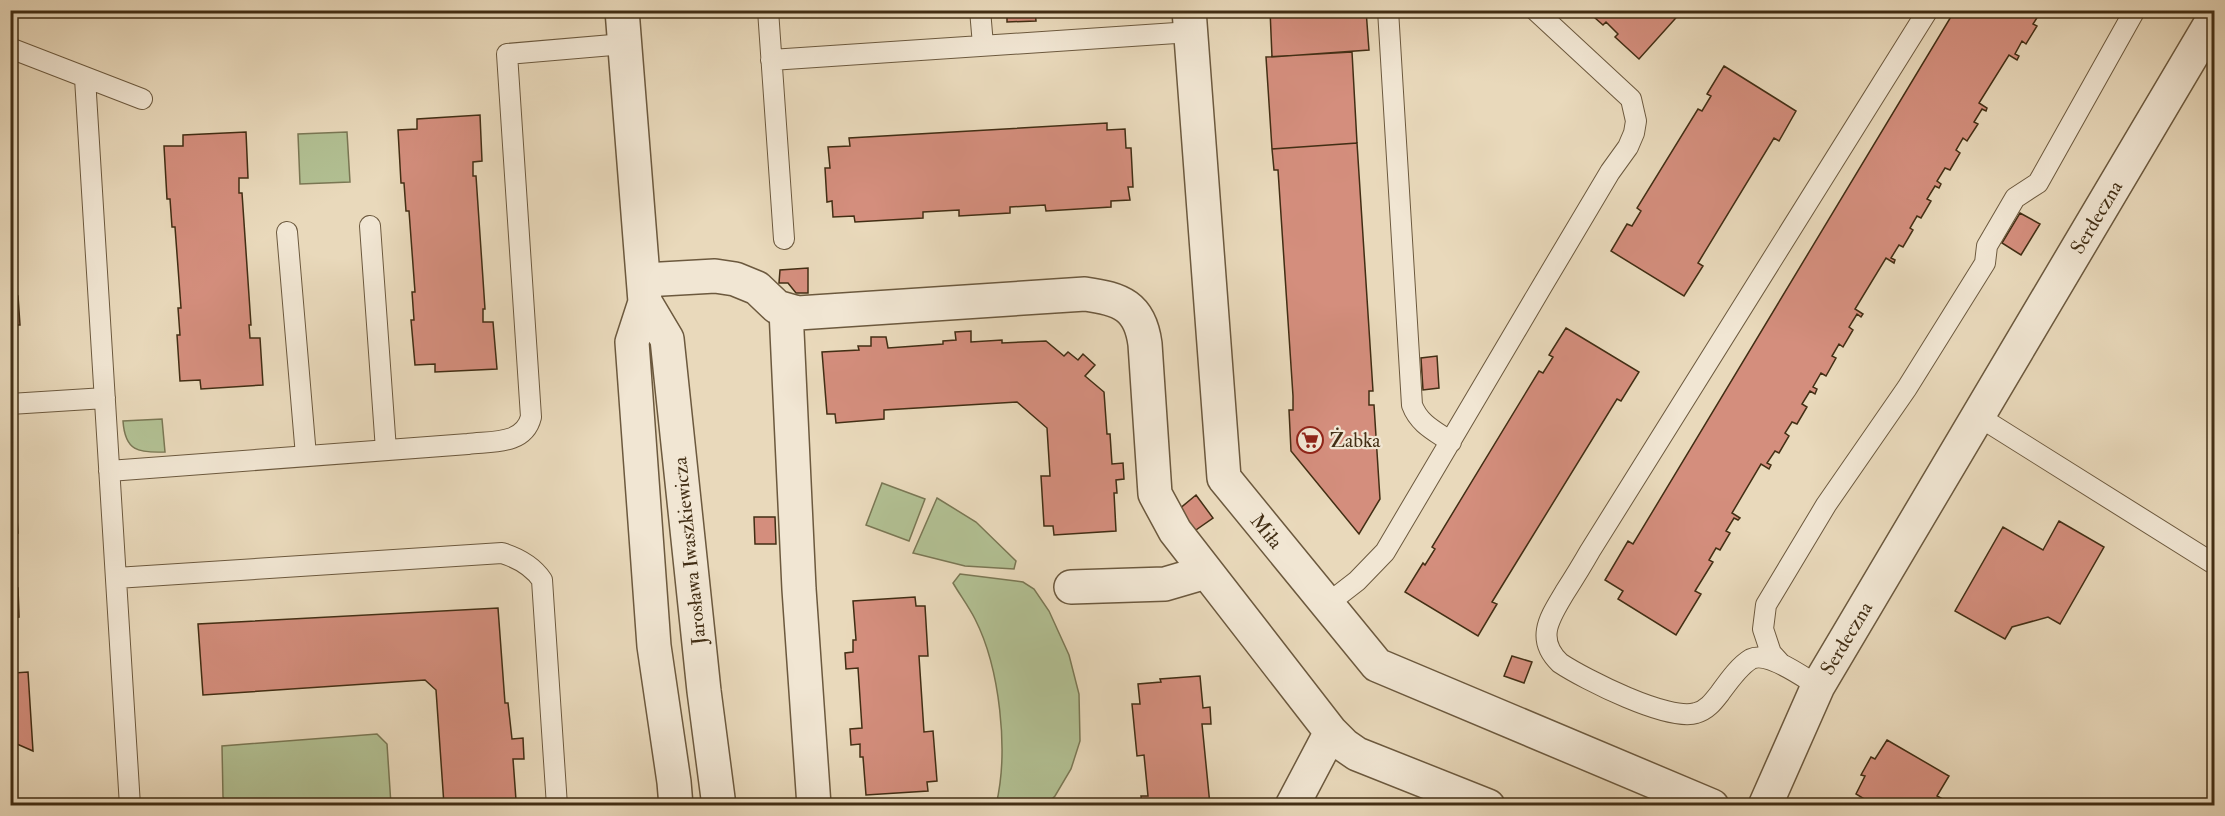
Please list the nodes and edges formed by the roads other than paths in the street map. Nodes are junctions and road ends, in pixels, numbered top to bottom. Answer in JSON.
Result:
{"nodes":[{"id":1,"x":622,"y":10,"type":"edge"},
{"id":2,"x":768,"y":10,"type":"edge"},
{"id":3,"x":980,"y":10,"type":"edge"},
{"id":4,"x":1388,"y":10,"type":"edge"},
{"id":5,"x":1535,"y":10,"type":"edge"},
{"id":6,"x":1928,"y":10,"type":"edge"},
{"id":7,"x":2135,"y":10,"type":"edge"},
{"id":8,"x":2214,"y":18,"type":"edge"},
{"id":9,"x":1190,"y":21,"type":"edge"},
{"id":10,"x":624,"y":44,"type":"junction"},
{"id":11,"x":983,"y":45,"type":"junction"},
{"id":12,"x":10,"y":48,"type":"edge"},
{"id":13,"x":771,"y":60,"type":"junction"},
{"id":14,"x":85,"y":78,"type":"junction"},
{"id":15,"x":142,"y":99,"type":"dead end"},
{"id":16,"x":370,"y":226,"type":"dead end"},
{"id":17,"x":287,"y":232,"type":"dead end"},
{"id":18,"x":784,"y":239,"type":"dead end"},
{"id":19,"x":644,"y":291,"type":"junction"},
{"id":20,"x":786,"y":310,"type":"junction"},
{"id":21,"x":105,"y":398,"type":"junction"},
{"id":22,"x":10,"y":404,"type":"edge"},
{"id":23,"x":1978,"y":416,"type":"junction"},
{"id":24,"x":1451,"y":442,"type":"junction"},
{"id":25,"x":386,"y":450,"type":"junction"},
{"id":26,"x":306,"y":456,"type":"junction"},
{"id":27,"x":109,"y":471,"type":"junction"},
{"id":28,"x":2214,"y":564,"type":"edge"},
{"id":29,"x":1206,"y":572,"type":"junction"},
{"id":30,"x":116,"y":578,"type":"junction"},
{"id":31,"x":1071,"y":587,"type":"dead end"},
{"id":32,"x":1326,"y":605,"type":"junction"},
{"id":33,"x":1781,"y":664,"type":"junction"},
{"id":34,"x":1818,"y":686,"type":"junction"},
{"id":35,"x":1331,"y":732,"type":"junction"},
{"id":36,"x":130,"y":806,"type":"edge"},
{"id":37,"x":557,"y":806,"type":"edge"},
{"id":38,"x":676,"y":806,"type":"edge"},
{"id":39,"x":719,"y":806,"type":"edge"},
{"id":40,"x":814,"y":806,"type":"edge"},
{"id":41,"x":1292,"y":806,"type":"edge"},
{"id":42,"x":1488,"y":806,"type":"edge"},
{"id":43,"x":1712,"y":806,"type":"edge"},
{"id":44,"x":1765,"y":806,"type":"edge"}],
"edges":[{"from":1,"to":10,"type":"street","name":"Jarosława Iwaszkiewicza"},
{"from":2,"to":13,"type":"lane"},
{"from":3,"to":11,"type":"lane"},
{"from":4,"to":24,"type":"lane"},
{"from":5,"to":24,"type":"lane"},
{"from":6,"to":33,"type":"lane"},
{"from":7,"to":33,"type":"lane"},
{"from":8,"to":23,"type":"street","name":"Serdeczna"},
{"from":9,"to":11,"type":"lane"},
{"from":9,"to":32,"type":"street","name":"Miła"},
{"from":10,"to":19,"type":"street","name":"Jarosława Iwaszkiewicza"},
{"from":10,"to":25,"type":"lane"},
{"from":11,"to":13,"type":"lane"},
{"from":12,"to":14,"type":"lane"},
{"from":13,"to":18,"type":"lane"},
{"from":14,"to":15,"type":"lane"},
{"from":14,"to":21,"type":"lane"},
{"from":16,"to":25,"type":"lane"},
{"from":17,"to":26,"type":"lane"},
{"from":19,"to":20,"type":"street"},
{"from":19,"to":38,"type":"street","name":"Jarosława Iwaszkiewicza"},
{"from":19,"to":39,"type":"street","name":"Jarosława Iwaszkiewicza"},
{"from":20,"to":29,"type":"street"},
{"from":20,"to":40,"type":"street"},
{"from":21,"to":22,"type":"lane"},
{"from":21,"to":27,"type":"lane"},
{"from":23,"to":28,"type":"lane"},
{"from":23,"to":34,"type":"street","name":"Serdeczna"},
{"from":24,"to":32,"type":"lane"},
{"from":25,"to":26,"type":"lane"},
{"from":26,"to":27,"type":"lane"},
{"from":27,"to":30,"type":"lane"},
{"from":29,"to":31,"type":"street"},
{"from":29,"to":35,"type":"street"},
{"from":30,"to":36,"type":"lane"},
{"from":30,"to":37,"type":"lane"},
{"from":32,"to":43,"type":"street","name":"Miła"},
{"from":33,"to":34,"type":"lane"},
{"from":34,"to":44,"type":"street","name":"Serdeczna"},
{"from":35,"to":41,"type":"street"},
{"from":35,"to":42,"type":"street"}]}
